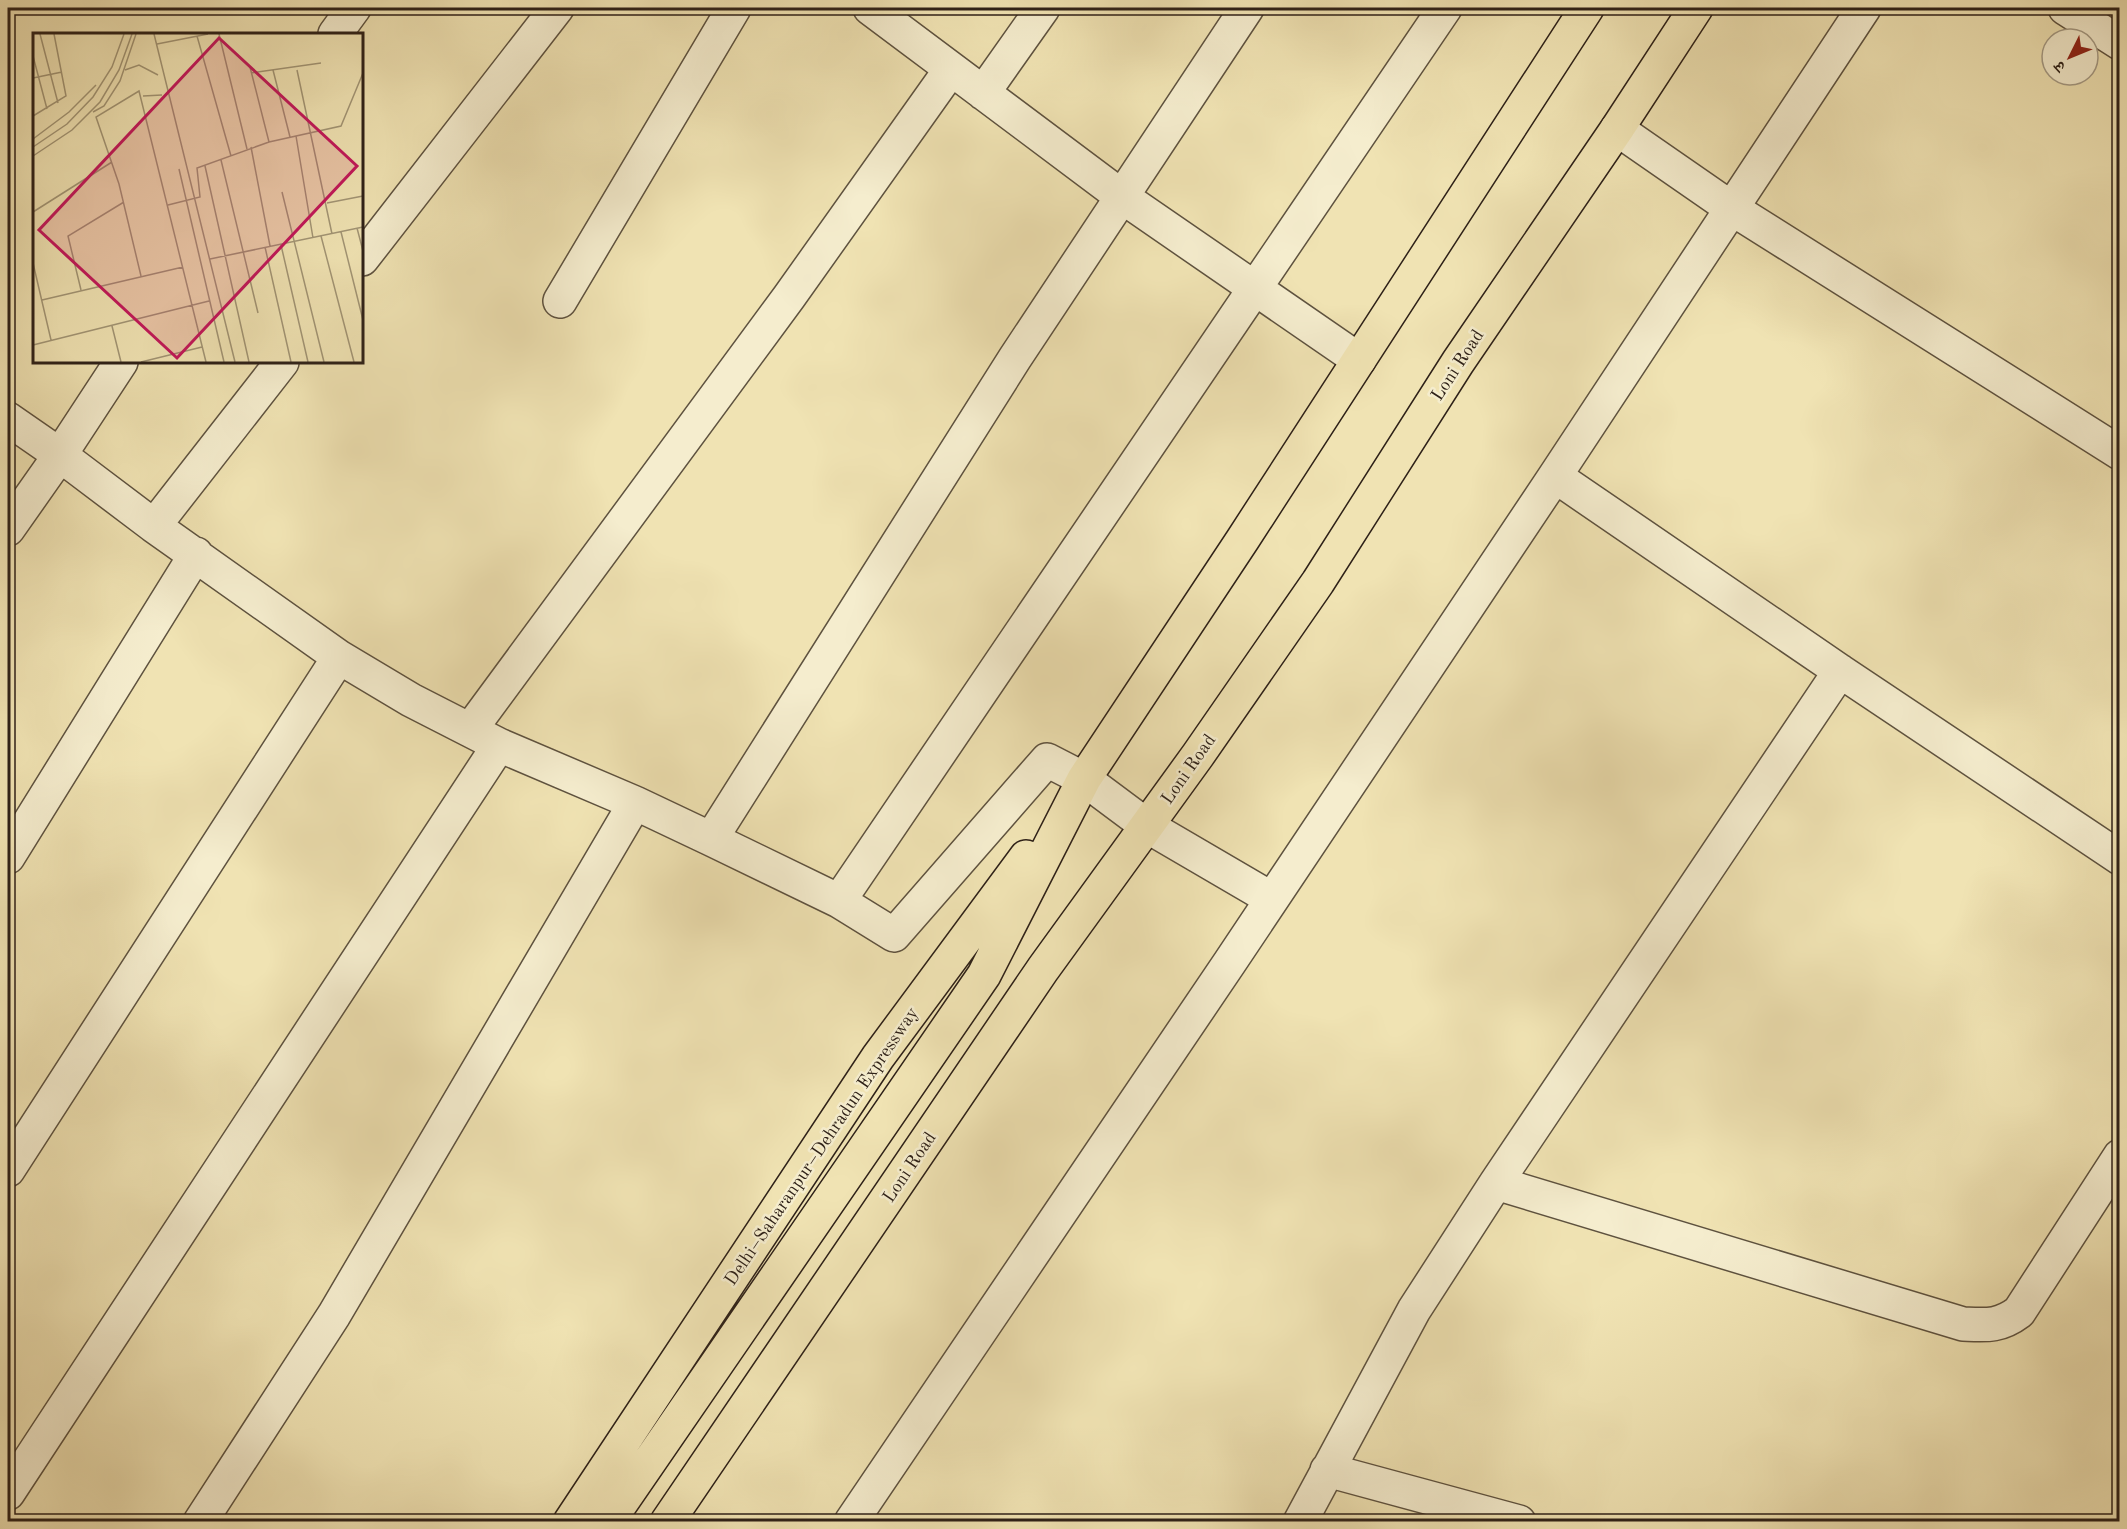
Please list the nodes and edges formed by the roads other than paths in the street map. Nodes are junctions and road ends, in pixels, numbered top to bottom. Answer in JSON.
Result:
{"nodes":[{"id":1,"x":354,"y":8,"type":"edge"},
{"id":2,"x":557,"y":8,"type":"edge"},
{"id":3,"x":734,"y":8,"type":"edge"},
{"id":4,"x":1042,"y":8,"type":"edge"},
{"id":5,"x":1246,"y":8,"type":"edge"},
{"id":6,"x":1446,"y":8,"type":"edge"},
{"id":7,"x":1587,"y":8,"type":"edge"},
{"id":8,"x":1696,"y":8,"type":"edge"},
{"id":9,"x":1864,"y":8,"type":"edge"},
{"id":10,"x":2066,"y":8,"type":"edge"},
{"id":11,"x":880,"y":11,"type":"edge"},
{"id":12,"x":336,"y":33,"type":"edge"},
{"id":13,"x":2120,"y":43,"type":"edge"},
{"id":14,"x":951,"y":69,"type":"junction"},
{"id":15,"x":983,"y":93,"type":"junction"},
{"id":16,"x":1617,"y":129,"type":"junction"},
{"id":17,"x":1121,"y":196,"type":"junction"},
{"id":18,"x":1731,"y":208,"type":"junction"},
{"id":19,"x":363,"y":258,"type":"edge"},
{"id":20,"x":1256,"y":288,"type":"junction"},
{"id":21,"x":560,"y":301,"type":"dead end"},
{"id":22,"x":1359,"y":360,"type":"junction"},
{"id":23,"x":120,"y":363,"type":"edge"},
{"id":24,"x":281,"y":363,"type":"edge"},
{"id":25,"x":8,"y":418,"type":"edge"},
{"id":26,"x":2120,"y":453,"type":"edge"},
{"id":27,"x":60,"y":455,"type":"junction"},
{"id":28,"x":1554,"y":477,"type":"junction"},
{"id":29,"x":154,"y":526,"type":"junction"},
{"id":30,"x":8,"y":529,"type":"edge"},
{"id":31,"x":196,"y":554,"type":"junction"},
{"id":32,"x":339,"y":657,"type":"junction"},
{"id":33,"x":1840,"y":671,"type":"junction"},
{"id":34,"x":470,"y":730,"type":"junction"},
{"id":35,"x":499,"y":744,"type":"junction"},
{"id":36,"x":1084,"y":778,"type":"junction"},
{"id":37,"x":635,"y":803,"type":"junction"},
{"id":38,"x":1147,"y":826,"type":"junction"},
{"id":39,"x":711,"y":839,"type":"junction"},
{"id":40,"x":8,"y":856,"type":"edge"},
{"id":41,"x":2120,"y":858,"type":"edge"},
{"id":42,"x":1272,"y":899,"type":"junction"},
{"id":43,"x":839,"y":902,"type":"junction"},
{"id":44,"x":18,"y":1129,"type":"edge"},
{"id":45,"x":2120,"y":1156,"type":"edge"},
{"id":46,"x":8,"y":1170,"type":"edge"},
{"id":47,"x":1496,"y":1183,"type":"junction"},
{"id":48,"x":1327,"y":1470,"type":"junction"},
{"id":49,"x":8,"y":1493,"type":"edge"},
{"id":50,"x":200,"y":1521,"type":"edge"},
{"id":51,"x":570,"y":1521,"type":"edge"},
{"id":52,"x":608,"y":1521,"type":"edge"},
{"id":53,"x":667,"y":1521,"type":"edge"},
{"id":54,"x":851,"y":1521,"type":"edge"},
{"id":55,"x":1300,"y":1521,"type":"edge"},
{"id":56,"x":1519,"y":1521,"type":"edge"}],
"edges":[{"from":1,"to":12,"type":"street"},
{"from":2,"to":19,"type":"street"},
{"from":3,"to":21,"type":"street"},
{"from":4,"to":15,"type":"street"},
{"from":5,"to":17,"type":"street"},
{"from":6,"to":20,"type":"street"},
{"from":7,"to":22,"type":"highway"},
{"from":8,"to":16,"type":"highway","name":"Loni Road"},
{"from":9,"to":18,"type":"street"},
{"from":10,"to":13,"type":"street"},
{"from":11,"to":14,"type":"street"},
{"from":14,"to":15,"type":"street"},
{"from":14,"to":34,"type":"street"},
{"from":15,"to":17,"type":"street"},
{"from":16,"to":18,"type":"street"},
{"from":16,"to":38,"type":"highway","name":"Loni Road"},
{"from":17,"to":20,"type":"street"},
{"from":17,"to":39,"type":"street"},
{"from":18,"to":26,"type":"street"},
{"from":18,"to":28,"type":"street"},
{"from":20,"to":22,"type":"street"},
{"from":20,"to":43,"type":"street"},
{"from":22,"to":36,"type":"highway"},
{"from":23,"to":27,"type":"street"},
{"from":24,"to":29,"type":"street"},
{"from":25,"to":27,"type":"street"},
{"from":27,"to":29,"type":"street"},
{"from":27,"to":30,"type":"street"},
{"from":28,"to":33,"type":"street"},
{"from":28,"to":42,"type":"street"},
{"from":29,"to":31,"type":"street"},
{"from":31,"to":32,"type":"street"},
{"from":31,"to":40,"type":"street"},
{"from":32,"to":34,"type":"street"},
{"from":32,"to":44,"type":"street"},
{"from":33,"to":41,"type":"street"},
{"from":33,"to":47,"type":"street"},
{"from":34,"to":35,"type":"street"},
{"from":35,"to":37,"type":"street"},
{"from":35,"to":49,"type":"street"},
{"from":36,"to":38,"type":"street"},
{"from":36,"to":43,"type":"street"},
{"from":36,"to":51,"type":"highway","name":"Delhi–Saharanpur–Dehradun Expressway"},
{"from":36,"to":52,"type":"highway"},
{"from":37,"to":39,"type":"street"},
{"from":37,"to":50,"type":"street"},
{"from":38,"to":42,"type":"street"},
{"from":38,"to":53,"type":"highway","name":"Loni Road"},
{"from":39,"to":43,"type":"street"},
{"from":42,"to":54,"type":"street"},
{"from":44,"to":46,"type":"street"},
{"from":45,"to":47,"type":"street"},
{"from":47,"to":48,"type":"street"},
{"from":48,"to":55,"type":"street"},
{"from":48,"to":56,"type":"street"}]}
